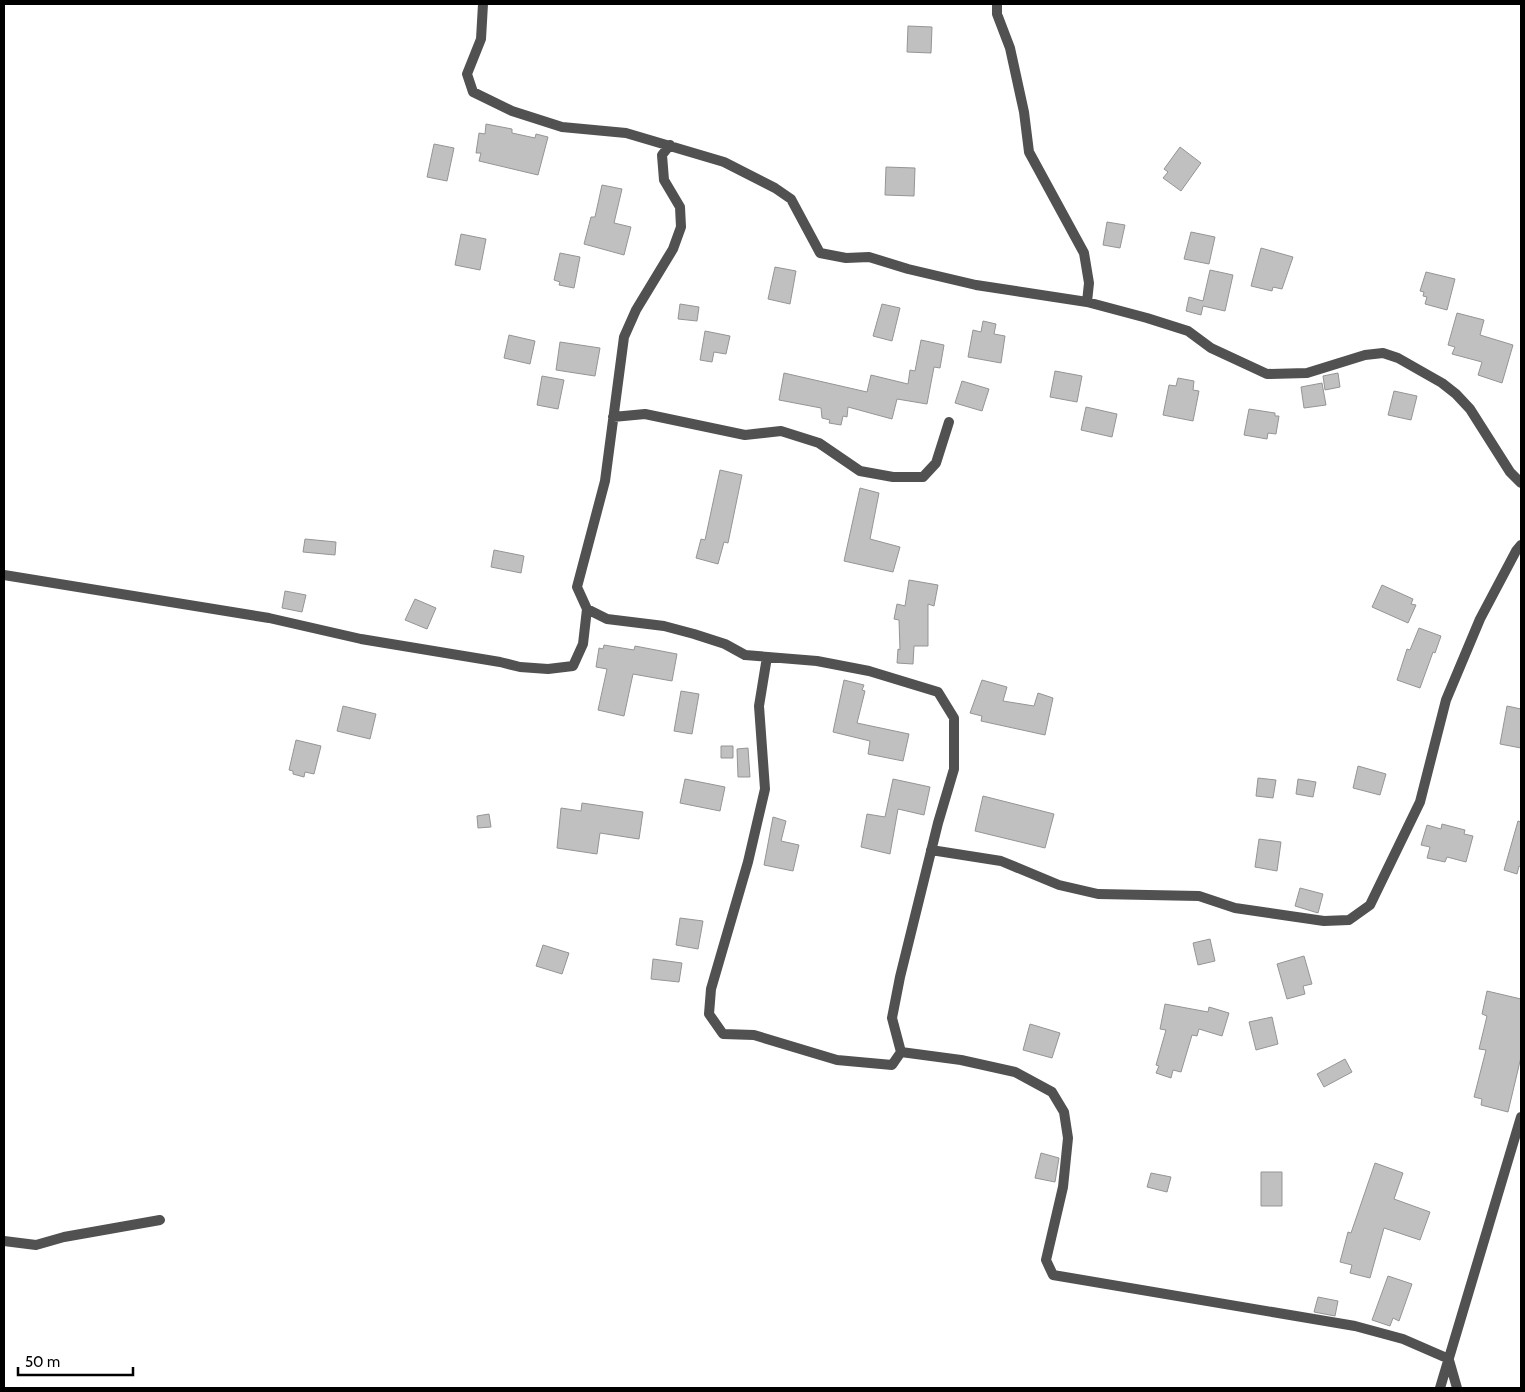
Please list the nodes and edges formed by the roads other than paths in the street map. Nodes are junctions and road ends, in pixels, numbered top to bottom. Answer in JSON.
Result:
{"nodes":[{"id":1,"x":483,"y":4,"type":"edge"},
{"id":2,"x":997,"y":4,"type":"edge"},
{"id":3,"x":670,"y":145,"type":"junction"},
{"id":4,"x":1087,"y":302,"type":"junction"},
{"id":5,"x":613,"y":418,"type":"junction"},
{"id":6,"x":949,"y":422,"type":"dead end"},
{"id":7,"x":1521,"y":482,"type":"edge"},
{"id":8,"x":1521,"y":546,"type":"edge"},
{"id":9,"x":4,"y":575,"type":"edge"},
{"id":10,"x":587,"y":609,"type":"junction"},
{"id":11,"x":767,"y":658,"type":"junction"},
{"id":12,"x":931,"y":850,"type":"junction"},
{"id":13,"x":901,"y":1052,"type":"junction"},
{"id":14,"x":1521,"y":1117,"type":"edge"},
{"id":15,"x":160,"y":1220,"type":"dead end"},
{"id":16,"x":4,"y":1241,"type":"edge"},
{"id":17,"x":1449,"y":1359,"type":"junction"},
{"id":18,"x":1440,"y":1388,"type":"edge"},
{"id":19,"x":1457,"y":1388,"type":"edge"}],
"edges":[{"from":1,"to":3,"type":"street"},
{"from":2,"to":4,"type":"street"},
{"from":3,"to":4,"type":"street"},
{"from":3,"to":5,"type":"street"},
{"from":4,"to":7,"type":"street"},
{"from":5,"to":6,"type":"street"},
{"from":5,"to":10,"type":"street"},
{"from":8,"to":12,"type":"street"},
{"from":9,"to":10,"type":"street"},
{"from":10,"to":11,"type":"street"},
{"from":11,"to":12,"type":"street"},
{"from":11,"to":13,"type":"street"},
{"from":12,"to":13,"type":"street"},
{"from":13,"to":17,"type":"street"},
{"from":14,"to":17,"type":"street"},
{"from":15,"to":16,"type":"street"},
{"from":17,"to":18,"type":"street"},
{"from":17,"to":19,"type":"street"}]}
